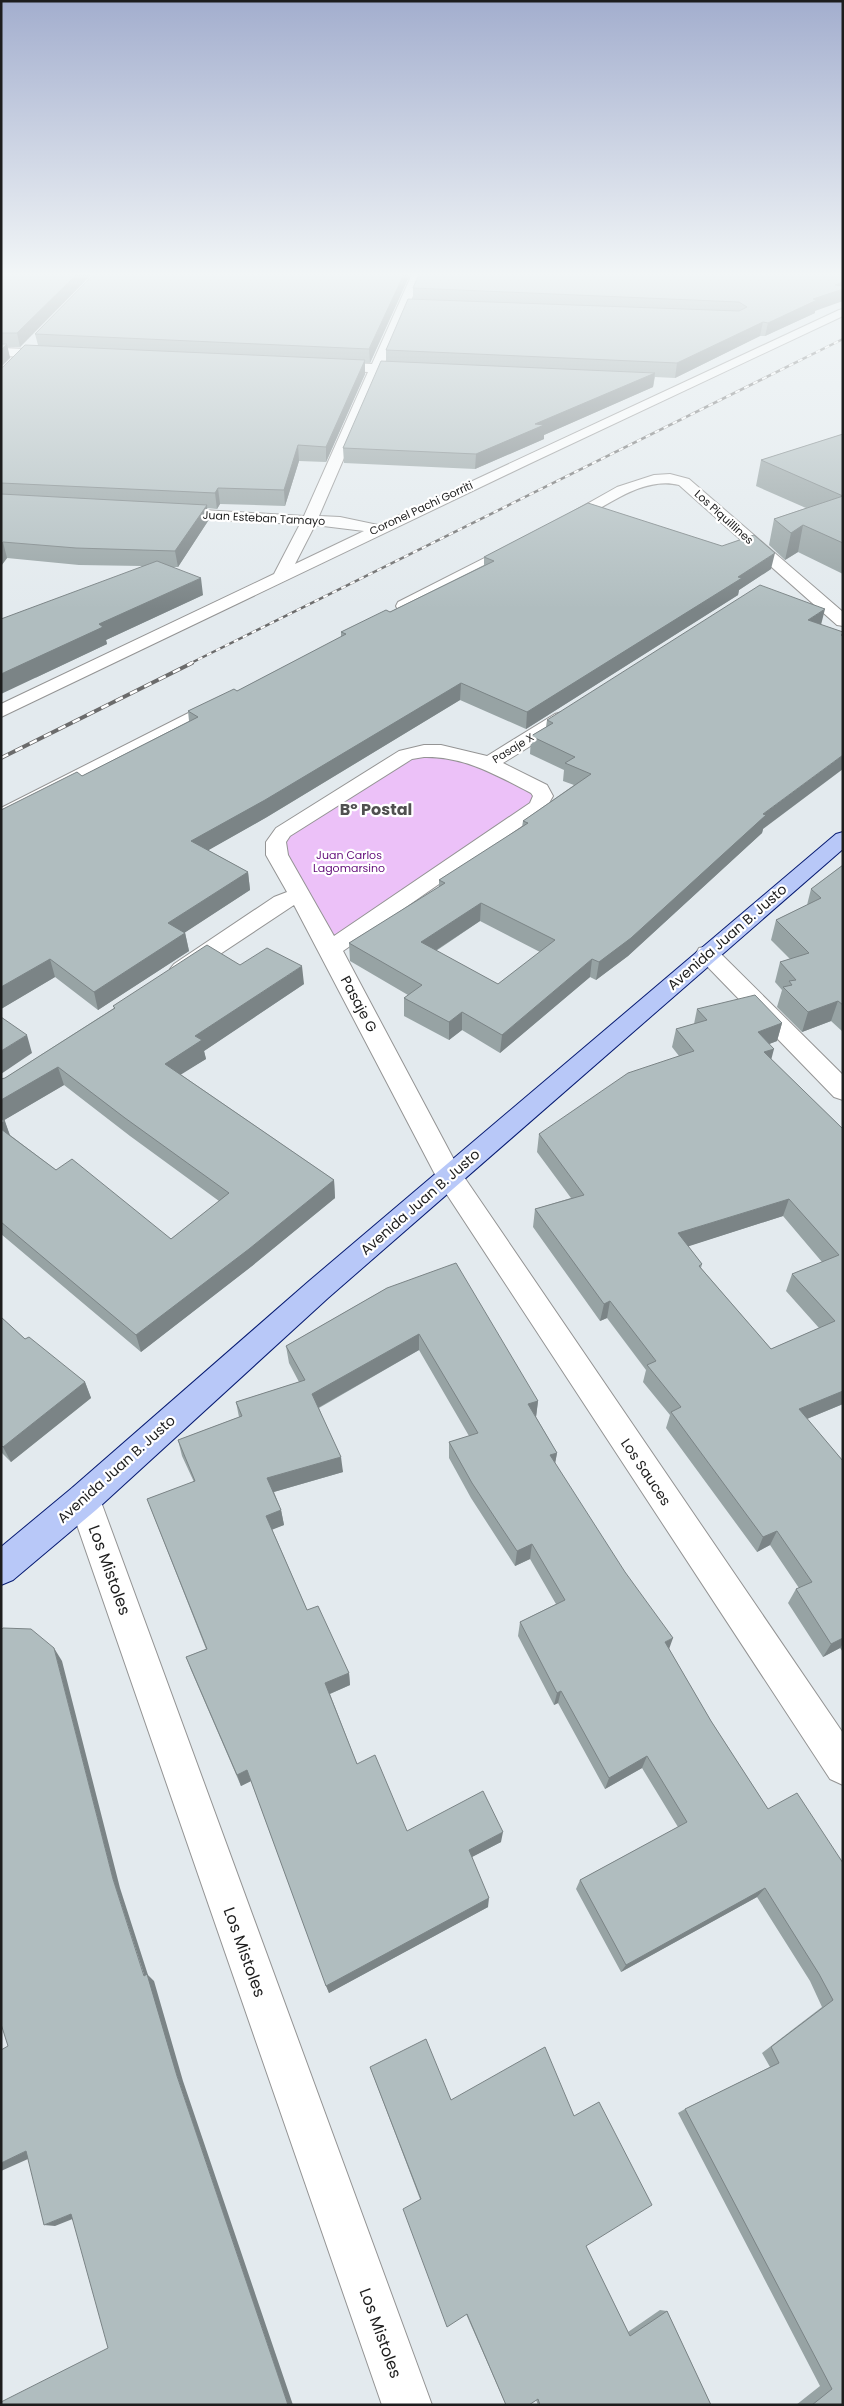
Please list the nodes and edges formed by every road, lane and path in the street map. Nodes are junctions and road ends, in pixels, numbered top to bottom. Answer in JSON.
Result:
{"nodes":[{"id":1,"x":369,"y":384,"type":"edge"},
{"id":2,"x":687,"y":384,"type":"edge"},
{"id":3,"x":151,"y":512,"type":"edge"},
{"id":4,"x":310,"y":520,"type":"junction"},
{"id":5,"x":377,"y":529,"type":"junction"},
{"id":6,"x":549,"y":530,"type":"edge"},
{"id":7,"x":532,"y":539,"type":"edge"},
{"id":8,"x":280,"y":578,"type":"junction"},
{"id":9,"x":794,"y":579,"type":"junction"},
{"id":10,"x":771,"y":584,"type":"dead end"},
{"id":11,"x":391,"y":613,"type":"edge"},
{"id":12,"x":843,"y":621,"type":"edge"},
{"id":13,"x":235,"y":695,"type":"edge"},
{"id":14,"x":579,"y":708,"type":"edge"},
{"id":15,"x":1,"y":711,"type":"edge"},
{"id":16,"x":488,"y":764,"type":"junction"},
{"id":17,"x":1,"y":816,"type":"edge"},
{"id":18,"x":843,"y":838,"type":"edge"},
{"id":19,"x":298,"y":895,"type":"junction"},
{"id":20,"x":330,"y":949,"type":"junction"},
{"id":21,"x":707,"y":954,"type":"junction"},
{"id":22,"x":160,"y":983,"type":"edge"},
{"id":23,"x":843,"y":1091,"type":"edge"},
{"id":24,"x":450,"y":1177,"type":"junction"},
{"id":25,"x":84,"y":1499,"type":"junction"},
{"id":26,"x":1,"y":1569,"type":"edge"},
{"id":27,"x":843,"y":1766,"type":"edge"},
{"id":28,"x":407,"y":2405,"type":"edge"}],
"edges":[{"from":1,"to":4,"type":"street"},
{"from":2,"to":5,"type":"street","name":"Coronel Pachi Gorriti"},
{"from":3,"to":4,"type":"street","name":"Juan Esteban Tamayo"},
{"from":4,"to":5,"type":"street","name":"Juan Esteban Tamayo"},
{"from":4,"to":8,"type":"street"},
{"from":5,"to":8,"type":"street","name":"Coronel Pachi Gorriti"},
{"from":6,"to":9,"type":"street","name":"Los Piquillines"},
{"from":7,"to":11,"type":"street"},
{"from":8,"to":15,"type":"street","name":"Coronel Pachi Gorriti"},
{"from":9,"to":10,"type":"street"},
{"from":9,"to":12,"type":"street","name":"Los Piquillines"},
{"from":13,"to":17,"type":"street"},
{"from":14,"to":16,"type":"street","name":"Pasaje X"},
{"from":16,"to":19,"type":"street","name":"Pasaje G"},
{"from":16,"to":20,"type":"street"},
{"from":18,"to":21,"type":"street","name":"Avenida Juan B. Justo"},
{"from":19,"to":20,"type":"street","name":"Pasaje G"},
{"from":19,"to":22,"type":"street"},
{"from":20,"to":24,"type":"street","name":"Pasaje G"},
{"from":21,"to":23,"type":"street"},
{"from":21,"to":24,"type":"street","name":"Avenida Juan B. Justo"},
{"from":24,"to":25,"type":"street","name":"Avenida Juan B. Justo"},
{"from":24,"to":27,"type":"street","name":"Los Sauces"},
{"from":25,"to":26,"type":"street","name":"Avenida Juan B. Justo"},
{"from":25,"to":28,"type":"street","name":"Los Mistoles"}]}
